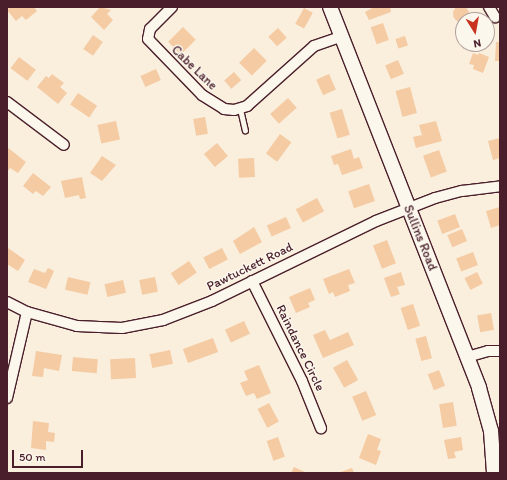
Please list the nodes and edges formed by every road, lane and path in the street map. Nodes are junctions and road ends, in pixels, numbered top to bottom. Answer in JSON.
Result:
{"nodes":[{"id":1,"x":172,"y":7,"type":"edge"},
{"id":2,"x":330,"y":7,"type":"edge"},
{"id":3,"x":340,"y":37,"type":"junction"},
{"id":4,"x":7,"y":102,"type":"edge"},
{"id":5,"x":240,"y":109,"type":"junction"},
{"id":6,"x":245,"y":130,"type":"dead end"},
{"id":7,"x":64,"y":145,"type":"dead end"},
{"id":8,"x":500,"y":186,"type":"edge"},
{"id":9,"x":408,"y":209,"type":"junction"},
{"id":10,"x":252,"y":281,"type":"junction"},
{"id":11,"x":7,"y":302,"type":"edge"},
{"id":12,"x":27,"y":312,"type":"junction"},
{"id":13,"x":500,"y":351,"type":"edge"},
{"id":14,"x":468,"y":357,"type":"junction"},
{"id":15,"x":7,"y":398,"type":"edge"},
{"id":16,"x":321,"y":428,"type":"dead end"},
{"id":17,"x":494,"y":473,"type":"edge"}],
"edges":[{"from":1,"to":5,"type":"street","name":"Cabe Lane"},
{"from":2,"to":3,"type":"street","name":"Sullins Road"},
{"from":3,"to":5,"type":"street"},
{"from":3,"to":9,"type":"street","name":"Sullins Road"},
{"from":4,"to":7,"type":"street"},
{"from":5,"to":6,"type":"lane"},
{"from":8,"to":9,"type":"street","name":"Pawtuckett Road"},
{"from":9,"to":10,"type":"street","name":"Pawtuckett Road"},
{"from":9,"to":14,"type":"street","name":"Sullins Road"},
{"from":10,"to":12,"type":"street","name":"Pawtuckett Road"},
{"from":10,"to":16,"type":"street","name":"Raindance Circle"},
{"from":11,"to":12,"type":"street","name":"Pawtuckett Road"},
{"from":12,"to":15,"type":"street"},
{"from":13,"to":14,"type":"street"},
{"from":14,"to":17,"type":"street","name":"Sullins Road"}]}
